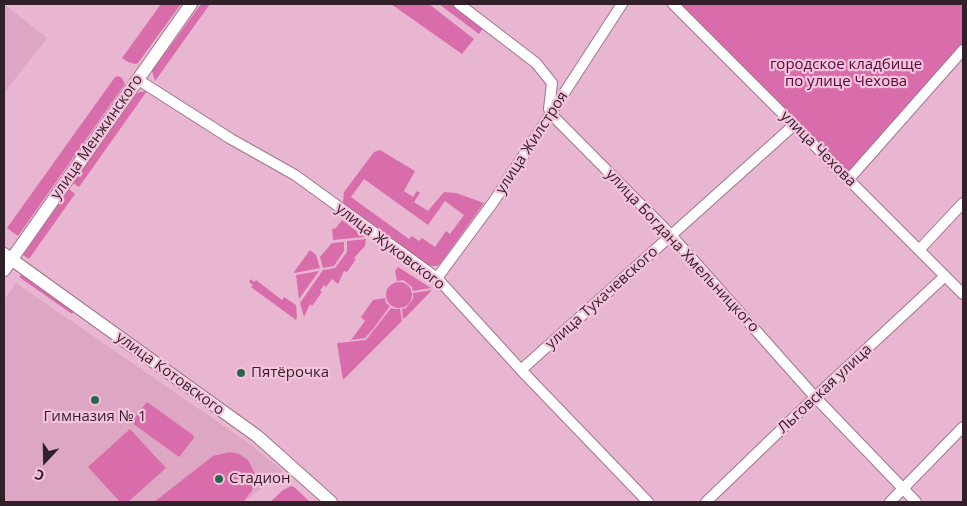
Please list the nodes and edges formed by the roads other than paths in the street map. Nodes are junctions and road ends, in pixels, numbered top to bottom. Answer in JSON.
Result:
{"nodes":[{"id":1,"x":191,"y":4,"type":"edge"},
{"id":2,"x":459,"y":4,"type":"edge"},
{"id":3,"x":622,"y":4,"type":"edge"},
{"id":4,"x":673,"y":4,"type":"edge"},
{"id":5,"x":963,"y":50,"type":"edge"},
{"id":6,"x":137,"y":79,"type":"junction"},
{"id":7,"x":551,"y":114,"type":"junction"},
{"id":8,"x":794,"y":125,"type":"junction"},
{"id":9,"x":850,"y":180,"type":"junction"},
{"id":10,"x":963,"y":203,"type":"edge"},
{"id":11,"x":671,"y":235,"type":"junction"},
{"id":12,"x":919,"y":250,"type":"junction"},
{"id":13,"x":8,"y":257,"type":"edge"},
{"id":14,"x":4,"y":270,"type":"edge"},
{"id":15,"x":945,"y":276,"type":"junction"},
{"id":16,"x":437,"y":278,"type":"junction"},
{"id":17,"x":963,"y":294,"type":"edge"},
{"id":18,"x":521,"y":370,"type":"junction"},
{"id":19,"x":815,"y":397,"type":"junction"},
{"id":20,"x":963,"y":426,"type":"edge"},
{"id":21,"x":903,"y":490,"type":"junction"},
{"id":22,"x":642,"y":500,"type":"edge"},
{"id":23,"x":330,"y":502,"type":"edge"},
{"id":24,"x":706,"y":502,"type":"edge"},
{"id":25,"x":890,"y":502,"type":"edge"},
{"id":26,"x":916,"y":502,"type":"edge"}],
"edges":[{"from":1,"to":6,"type":"street","name":"улица Менжинского"},
{"from":2,"to":7,"type":"street"},
{"from":3,"to":7,"type":"street","name":"улица Жилстроя"},
{"from":4,"to":8,"type":"street","name":"улица Чехова"},
{"from":5,"to":9,"type":"street"},
{"from":6,"to":13,"type":"street","name":"улица Менжинского"},
{"from":6,"to":16,"type":"street","name":"улица Жуковского"},
{"from":7,"to":11,"type":"street","name":"улица Богдана Хмельницкого"},
{"from":7,"to":16,"type":"street","name":"улица Жилстроя"},
{"from":8,"to":9,"type":"street","name":"улица Чехова"},
{"from":8,"to":11,"type":"street","name":"улица Тухачевского"},
{"from":9,"to":12,"type":"street","name":"улица Чехова"},
{"from":10,"to":12,"type":"street"},
{"from":11,"to":18,"type":"street","name":"улица Тухачевского"},
{"from":11,"to":19,"type":"street","name":"улица Богдана Хмельницкого"},
{"from":12,"to":15,"type":"street","name":"улица Чехова"},
{"from":13,"to":14,"type":"street","name":"улица Менжинского"},
{"from":13,"to":23,"type":"street","name":"улица Котовского"},
{"from":15,"to":17,"type":"street","name":"улица Чехова"},
{"from":15,"to":19,"type":"street","name":"Льговская улица"},
{"from":16,"to":18,"type":"street","name":"улица Жуковского"},
{"from":18,"to":22,"type":"street","name":"улица Жуковского"},
{"from":19,"to":21,"type":"street","name":"улица Богдана Хмельницкого"},
{"from":19,"to":24,"type":"street","name":"Льговская улица"},
{"from":20,"to":21,"type":"street"},
{"from":21,"to":25,"type":"street"},
{"from":21,"to":26,"type":"street","name":"улица Богдана Хмельницкого"}]}
